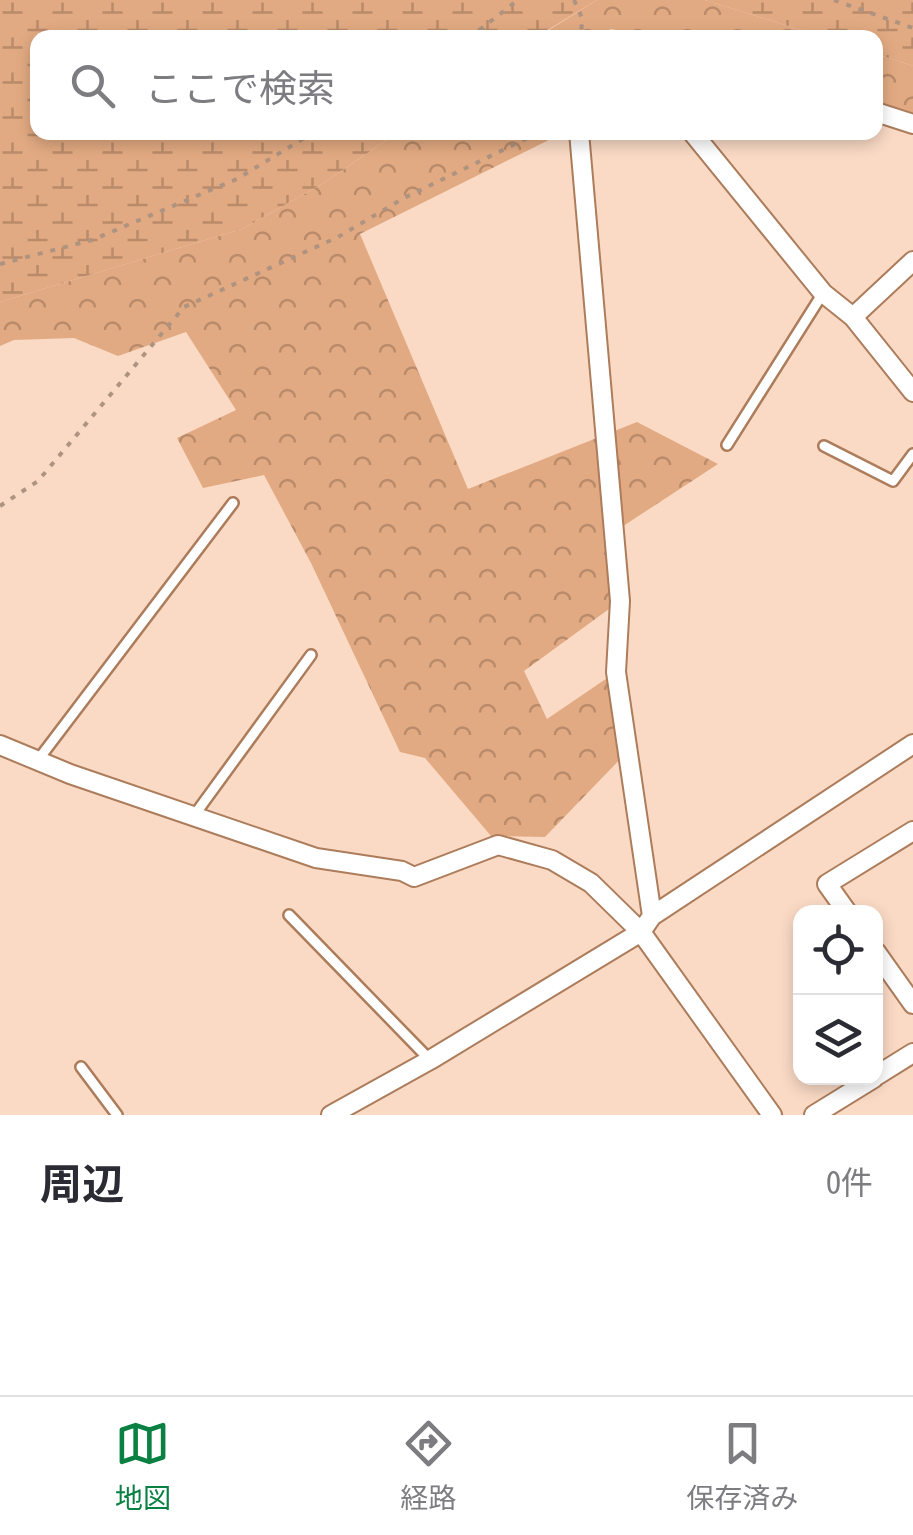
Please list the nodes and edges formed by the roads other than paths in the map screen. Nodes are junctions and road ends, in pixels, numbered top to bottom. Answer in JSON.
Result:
{"nodes":[{"id":1,"x":883,"y":114,"type":"edge"},
{"id":2,"x":913,"y":124,"type":"edge"},
{"id":3,"x":579,"y":140,"type":"edge"},
{"id":4,"x":696,"y":140,"type":"edge"},
{"id":5,"x":913,"y":261,"type":"edge"},
{"id":6,"x":823,"y":293,"type":"junction"},
{"id":7,"x":853,"y":317,"type":"junction"},
{"id":8,"x":913,"y":392,"type":"edge"},
{"id":9,"x":726,"y":445,"type":"dead end"},
{"id":10,"x":824,"y":446,"type":"dead end"},
{"id":11,"x":913,"y":454,"type":"edge"},
{"id":12,"x":233,"y":504,"type":"dead end"},
{"id":13,"x":311,"y":655,"type":"dead end"},
{"id":14,"x":913,"y":744,"type":"edge"},
{"id":15,"x":0,"y":745,"type":"edge"},
{"id":16,"x":38,"y":760,"type":"junction"},
{"id":17,"x":193,"y":817,"type":"junction"},
{"id":18,"x":913,"y":831,"type":"edge"},
{"id":19,"x":842,"y":905,"type":"edge"},
{"id":20,"x":289,"y":915,"type":"dead end"},
{"id":21,"x":652,"y":916,"type":"junction"},
{"id":22,"x":641,"y":932,"type":"junction"},
{"id":23,"x":883,"y":959,"type":"edge"},
{"id":24,"x":907,"y":983,"type":"edge"},
{"id":25,"x":913,"y":1004,"type":"edge"},
{"id":26,"x":913,"y":1053,"type":"edge"},
{"id":27,"x":430,"y":1060,"type":"junction"},
{"id":28,"x":81,"y":1067,"type":"dead end"},
{"id":29,"x":883,"y":1072,"type":"edge"},
{"id":30,"x":862,"y":1085,"type":"edge"},
{"id":31,"x":344,"y":1112,"type":"edge"},
{"id":32,"x":117,"y":1115,"type":"edge"},
{"id":33,"x":772,"y":1115,"type":"edge"},
{"id":34,"x":814,"y":1115,"type":"edge"}],
"edges":[{"from":1,"to":2,"type":"street"},
{"from":3,"to":21,"type":"street"},
{"from":4,"to":6,"type":"street"},
{"from":5,"to":7,"type":"street"},
{"from":6,"to":7,"type":"street"},
{"from":6,"to":9,"type":"lane"},
{"from":7,"to":8,"type":"street"},
{"from":10,"to":11,"type":"lane"},
{"from":12,"to":16,"type":"lane"},
{"from":13,"to":17,"type":"lane"},
{"from":14,"to":21,"type":"street"},
{"from":15,"to":16,"type":"street"},
{"from":16,"to":17,"type":"street"},
{"from":17,"to":22,"type":"street"},
{"from":18,"to":19,"type":"street"},
{"from":20,"to":27,"type":"lane"},
{"from":21,"to":22,"type":"street"},
{"from":22,"to":27,"type":"street"},
{"from":22,"to":33,"type":"street"},
{"from":23,"to":24,"type":"street"},
{"from":24,"to":25,"type":"street"},
{"from":26,"to":29,"type":"street"},
{"from":27,"to":31,"type":"street"},
{"from":28,"to":32,"type":"lane"},
{"from":30,"to":34,"type":"street"}]}
